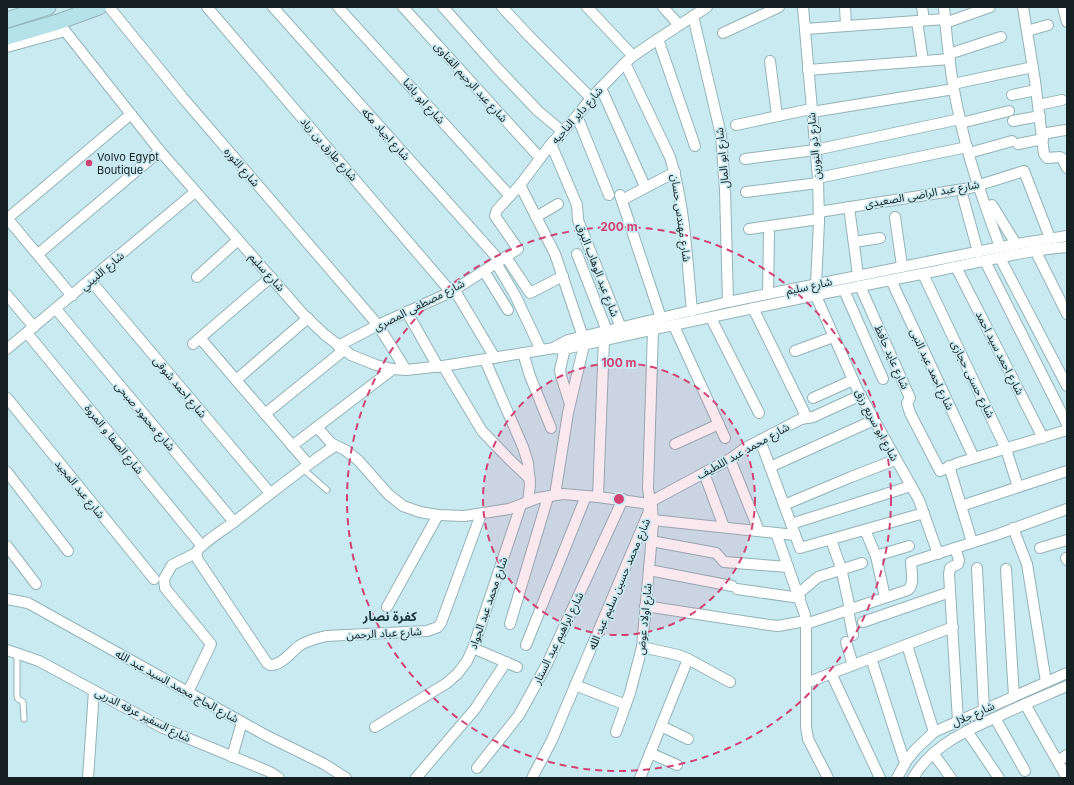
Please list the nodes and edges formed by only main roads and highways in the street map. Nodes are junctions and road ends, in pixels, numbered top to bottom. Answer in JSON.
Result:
{"nodes":[{"id":1,"x":48,"y":7,"type":"edge"},
{"id":2,"x":99,"y":7,"type":"edge"},
{"id":3,"x":29,"y":10,"type":"edge"},
{"id":4,"x":7,"y":20,"type":"edge"},
{"id":5,"x":7,"y":37,"type":"edge"}],
"edges":[{"from":1,"to":3,"type":"main road"},
{"from":2,"to":5,"type":"main road"},
{"from":3,"to":4,"type":"main road"}]}
